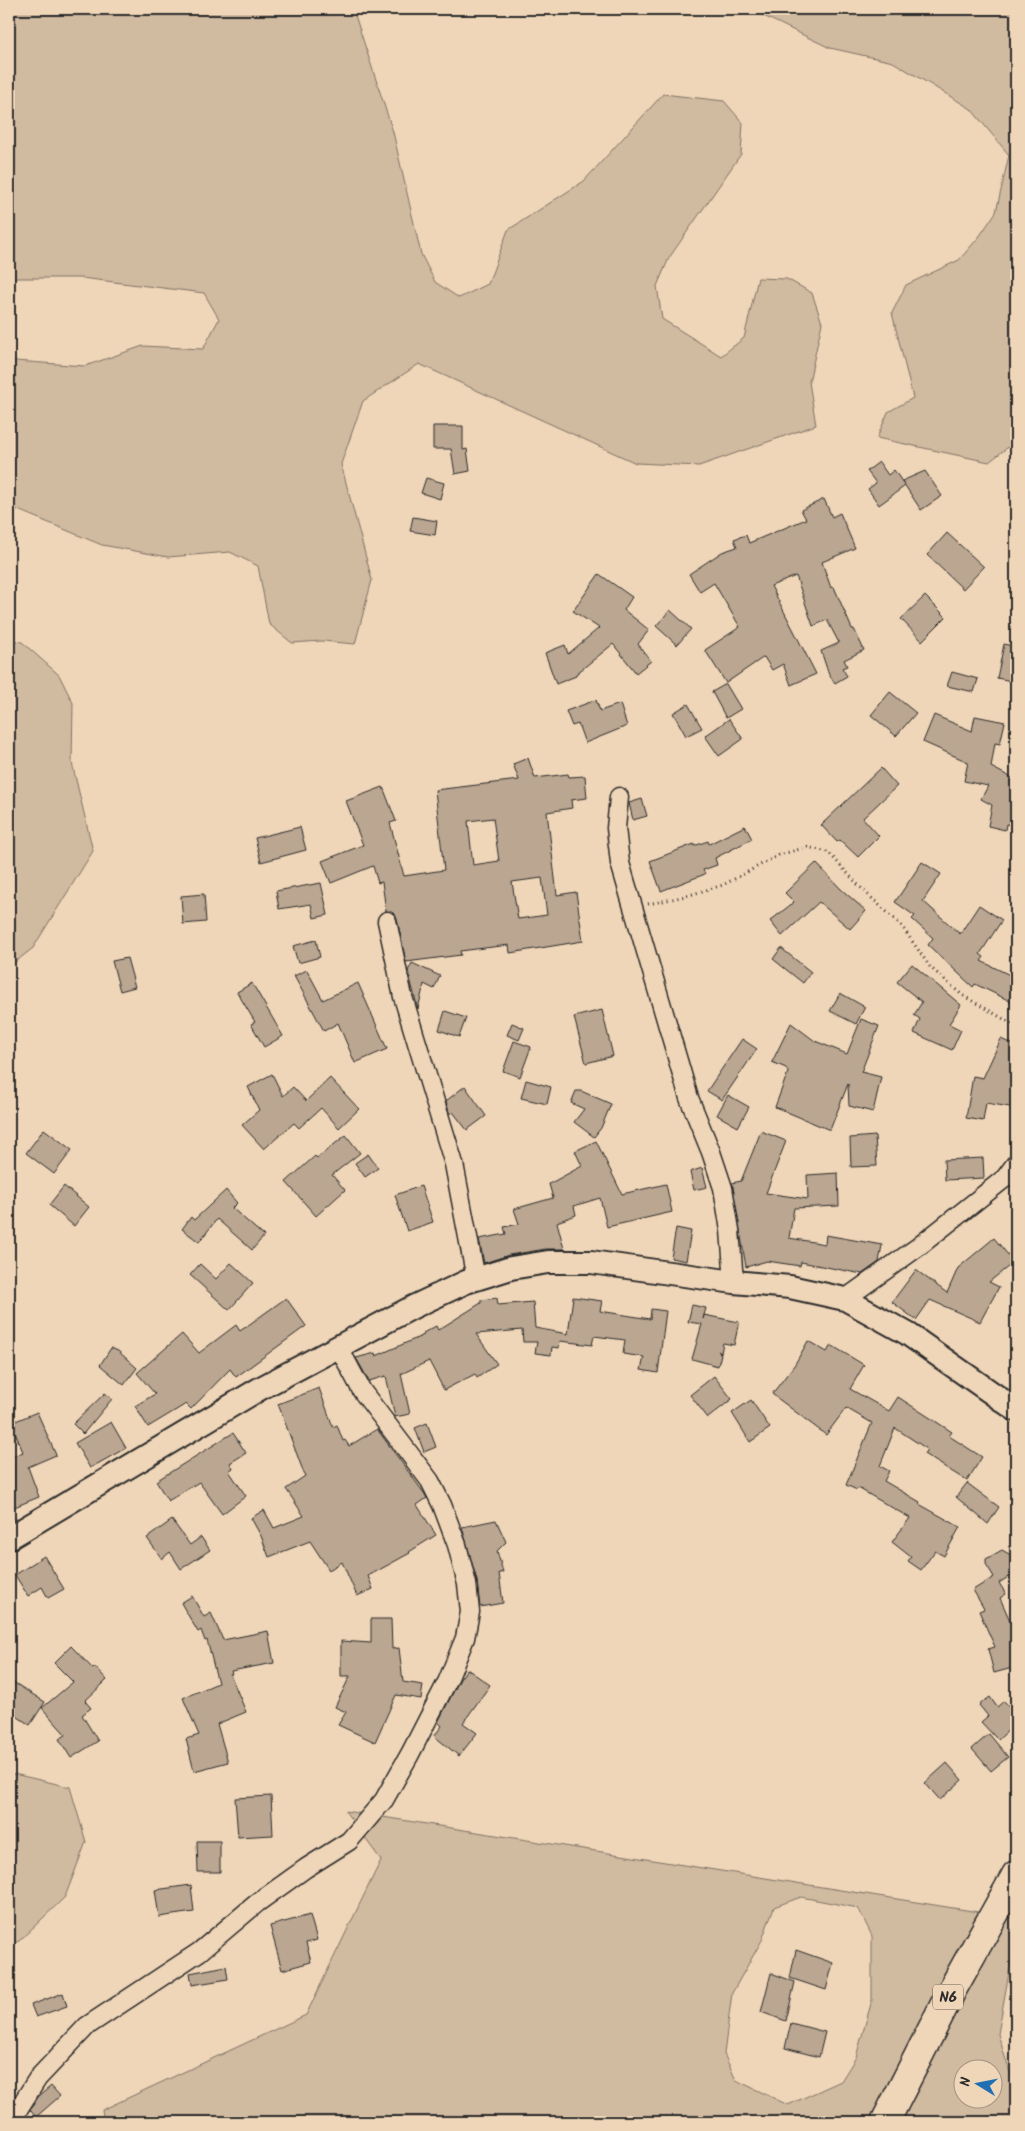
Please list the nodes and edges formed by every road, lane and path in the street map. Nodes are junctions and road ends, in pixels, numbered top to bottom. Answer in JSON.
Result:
{"nodes":[{"id":1,"x":619,"y":797,"type":"dead end"},
{"id":2,"x":631,"y":902,"type":"junction"},
{"id":3,"x":386,"y":921,"type":"dead end"},
{"id":4,"x":1016,"y":1026,"type":"edge"},
{"id":5,"x":1016,"y":1163,"type":"edge"},
{"id":6,"x":476,"y":1279,"type":"junction"},
{"id":7,"x":734,"y":1282,"type":"junction"},
{"id":8,"x":845,"y":1299,"type":"junction"},
{"id":9,"x":338,"y":1346,"type":"junction"},
{"id":10,"x":1016,"y":1410,"type":"edge"},
{"id":11,"x":9,"y":1538,"type":"edge"},
{"id":12,"x":1016,"y":1875,"type":"edge"},
{"id":13,"x":13,"y":2122,"type":"edge"},
{"id":14,"x":885,"y":2122,"type":"edge"}],
"edges":[{"from":1,"to":2,"type":"street"},
{"from":2,"to":4,"type":"path"},
{"from":2,"to":7,"type":"street"},
{"from":3,"to":6,"type":"street"},
{"from":5,"to":8,"type":"street"},
{"from":6,"to":7,"type":"street"},
{"from":6,"to":9,"type":"street"},
{"from":7,"to":8,"type":"street"},
{"from":8,"to":10,"type":"street"},
{"from":9,"to":11,"type":"street"},
{"from":9,"to":13,"type":"street"},
{"from":12,"to":14,"type":"highway","number":"N6"}]}
